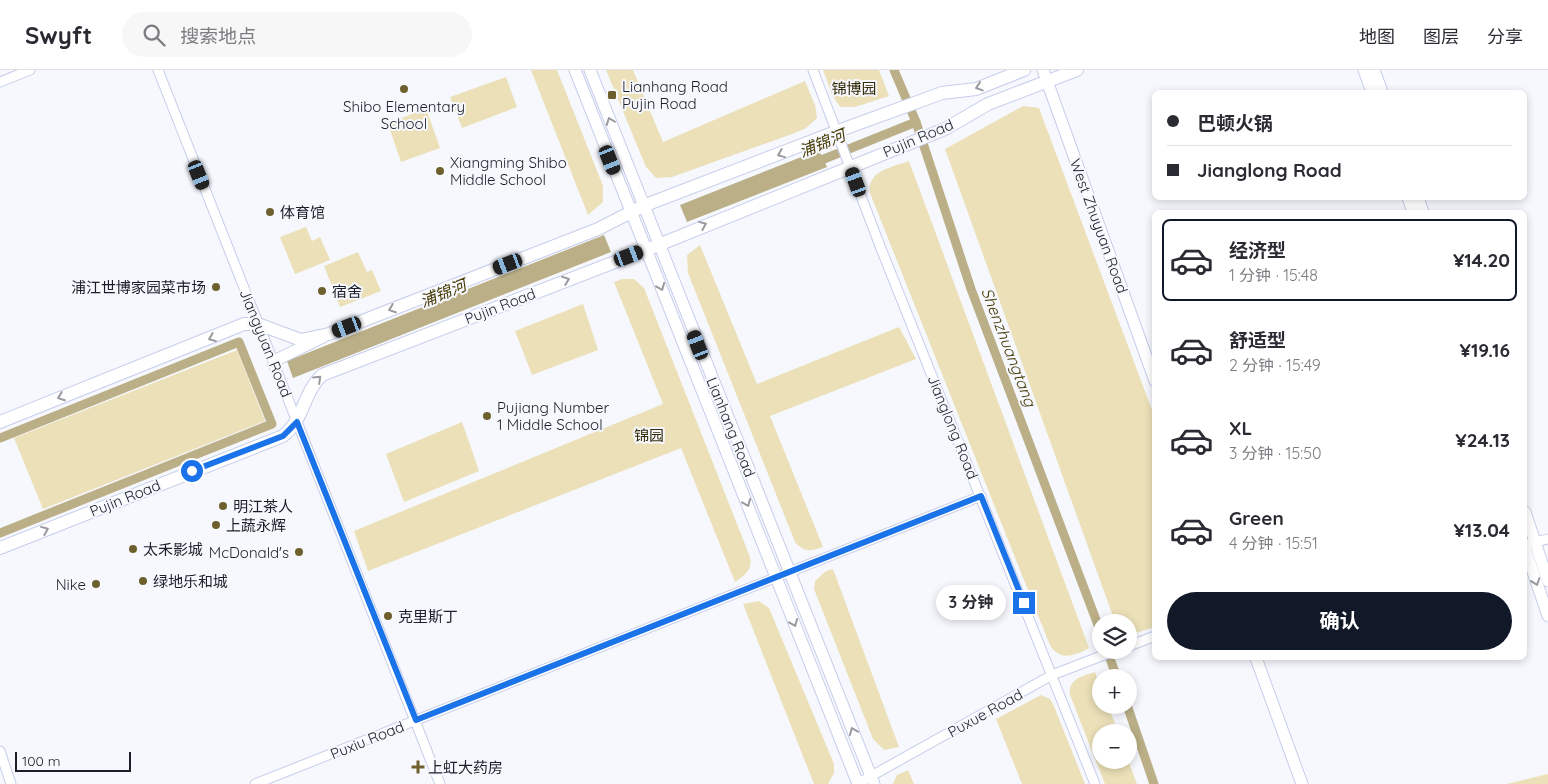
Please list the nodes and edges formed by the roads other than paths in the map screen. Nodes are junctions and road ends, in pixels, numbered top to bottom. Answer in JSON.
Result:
{"nodes":[{"id":1,"x":30,"y":70,"type":"edge"},
{"id":2,"x":158,"y":70,"type":"edge"},
{"id":3,"x":574,"y":70,"type":"edge"},
{"id":4,"x":590,"y":70,"type":"edge"},
{"id":5,"x":813,"y":70,"type":"edge"},
{"id":6,"x":1024,"y":70,"type":"edge"},
{"id":7,"x":1078,"y":70,"type":"edge"},
{"id":8,"x":1364,"y":70,"type":"edge"},
{"id":9,"x":1374,"y":70,"type":"edge"},
{"id":10,"x":1045,"y":76,"type":"edge"},
{"id":11,"x":0,"y":82,"type":"edge"},
{"id":12,"x":1371,"y":90,"type":"edge"},
{"id":13,"x":1381,"y":90,"type":"edge"},
{"id":14,"x":838,"y":131,"type":"junction"},
{"id":15,"x":850,"y":166,"type":"junction"},
{"id":16,"x":645,"y":211,"type":"junction"},
{"id":17,"x":633,"y":216,"type":"junction"},
{"id":18,"x":657,"y":240,"type":"junction"},
{"id":19,"x":645,"y":246,"type":"junction"},
{"id":20,"x":258,"y":324,"type":"junction"},
{"id":21,"x":329,"y":334,"type":"junction"},
{"id":22,"x":274,"y":365,"type":"junction"},
{"id":23,"x":1152,"y":373,"type":"edge"},
{"id":24,"x":0,"y":422,"type":"edge"},
{"id":25,"x":297,"y":422,"type":"junction"},
{"id":26,"x":981,"y":496,"type":"junction"},
{"id":27,"x":1548,"y":539,"type":"edge"},
{"id":28,"x":1528,"y":545,"type":"edge"},
{"id":29,"x":0,"y":548,"type":"edge"},
{"id":30,"x":789,"y":573,"type":"junction"},
{"id":31,"x":776,"y":577,"type":"junction"},
{"id":32,"x":1548,"y":581,"type":"edge"},
{"id":33,"x":1548,"y":616,"type":"edge"},
{"id":34,"x":1152,"y":637,"type":"edge"},
{"id":35,"x":1137,"y":643,"type":"edge"},
{"id":36,"x":1093,"y":659,"type":"edge"},
{"id":37,"x":1257,"y":660,"type":"edge"},
{"id":38,"x":1052,"y":675,"type":"junction"},
{"id":39,"x":416,"y":720,"type":"junction"},
{"id":40,"x":0,"y":751,"type":"edge"},
{"id":41,"x":872,"y":780,"type":"edge"},
{"id":42,"x":11,"y":784,"type":"edge"},
{"id":43,"x":255,"y":784,"type":"edge"},
{"id":44,"x":440,"y":784,"type":"edge"},
{"id":45,"x":857,"y":784,"type":"edge"},
{"id":46,"x":1095,"y":784,"type":"edge"},
{"id":47,"x":1302,"y":784,"type":"edge"}],
"edges":[{"from":1,"to":11,"type":"street"},
{"from":2,"to":20,"type":"street","name":"Jiangyuan Road"},
{"from":3,"to":17,"type":"street","name":"Lianhang Road"},
{"from":16,"to":4,"type":"street","name":"Lianhang Road","one_way":true},
{"from":5,"to":14,"type":"street","name":"Jianglong Road"},
{"from":6,"to":14,"type":"main road","name":"Pujin Road","one_way":true},
{"from":7,"to":10,"type":"main road","name":"Pujin Road"},
{"from":8,"to":12,"type":"street"},
{"from":9,"to":13,"type":"street"},
{"from":10,"to":15,"type":"main road","name":"Pujin Road"},
{"from":10,"to":23,"type":"street","name":"West Zhuyuan Road"},
{"from":14,"to":15,"type":"street","name":"Jianglong Road"},
{"from":14,"to":16,"type":"main road","name":"Pujin Road","one_way":true},
{"from":18,"to":15,"type":"main road","name":"Pujin Road","one_way":true},
{"from":15,"to":26,"type":"street","name":"Jianglong Road"},
{"from":16,"to":17,"type":"main road","name":"Pujin Road"},
{"from":16,"to":18,"type":"street","name":"Lianhang Road"},
{"from":17,"to":19,"type":"street","name":"Lianhang Road"},
{"from":17,"to":21,"type":"main road","name":"Pujin Road","one_way":true},
{"from":18,"to":19,"type":"main road","name":"Pujin Road"},
{"from":18,"to":30,"type":"street","name":"Lianhang Road"},
{"from":25,"to":19,"type":"main road","name":"Pujin Road","one_way":true},
{"from":19,"to":31,"type":"street","name":"Lianhang Road","one_way":true},
{"from":20,"to":21,"type":"main road","name":"Pujin Road"},
{"from":20,"to":22,"type":"street","name":"Jiangyuan Road"},
{"from":20,"to":24,"type":"main road","one_way":true},
{"from":21,"to":22,"type":"street","name":"Pujin Road"},
{"from":22,"to":25,"type":"street","name":"Jiangyuan Road"},
{"from":29,"to":25,"type":"main road","name":"Pujin Road","one_way":true},
{"from":25,"to":39,"type":"street","name":"Jiangyuan Road"},
{"from":26,"to":30,"type":"street","name":"Puxiu Road"},
{"from":26,"to":38,"type":"street","name":"Jianglong Road"},
{"from":27,"to":28,"type":"street"},
{"from":28,"to":32,"type":"street"},
{"from":28,"to":33,"type":"street","one_way":true},
{"from":30,"to":31,"type":"street","name":"Puxiu Road"},
{"from":41,"to":30,"type":"street","name":"Lianhang Road","one_way":true},
{"from":31,"to":39,"type":"street","name":"Puxiu Road"},
{"from":31,"to":45,"type":"street","name":"Lianhang Road","one_way":true},
{"from":34,"to":35,"type":"street"},
{"from":36,"to":38,"type":"street","name":"Puxue Road"},
{"from":37,"to":47,"type":"street"},
{"from":38,"to":41,"type":"street","name":"Puxue Road"},
{"from":38,"to":46,"type":"street","name":"Jianglong Road"},
{"from":39,"to":43,"type":"street","name":"Puxiu Road"},
{"from":39,"to":44,"type":"street","name":"Jiangyuan Road"},
{"from":40,"to":42,"type":"street"},
{"from":41,"to":45,"type":"street","name":"Puxue Road"}]}
